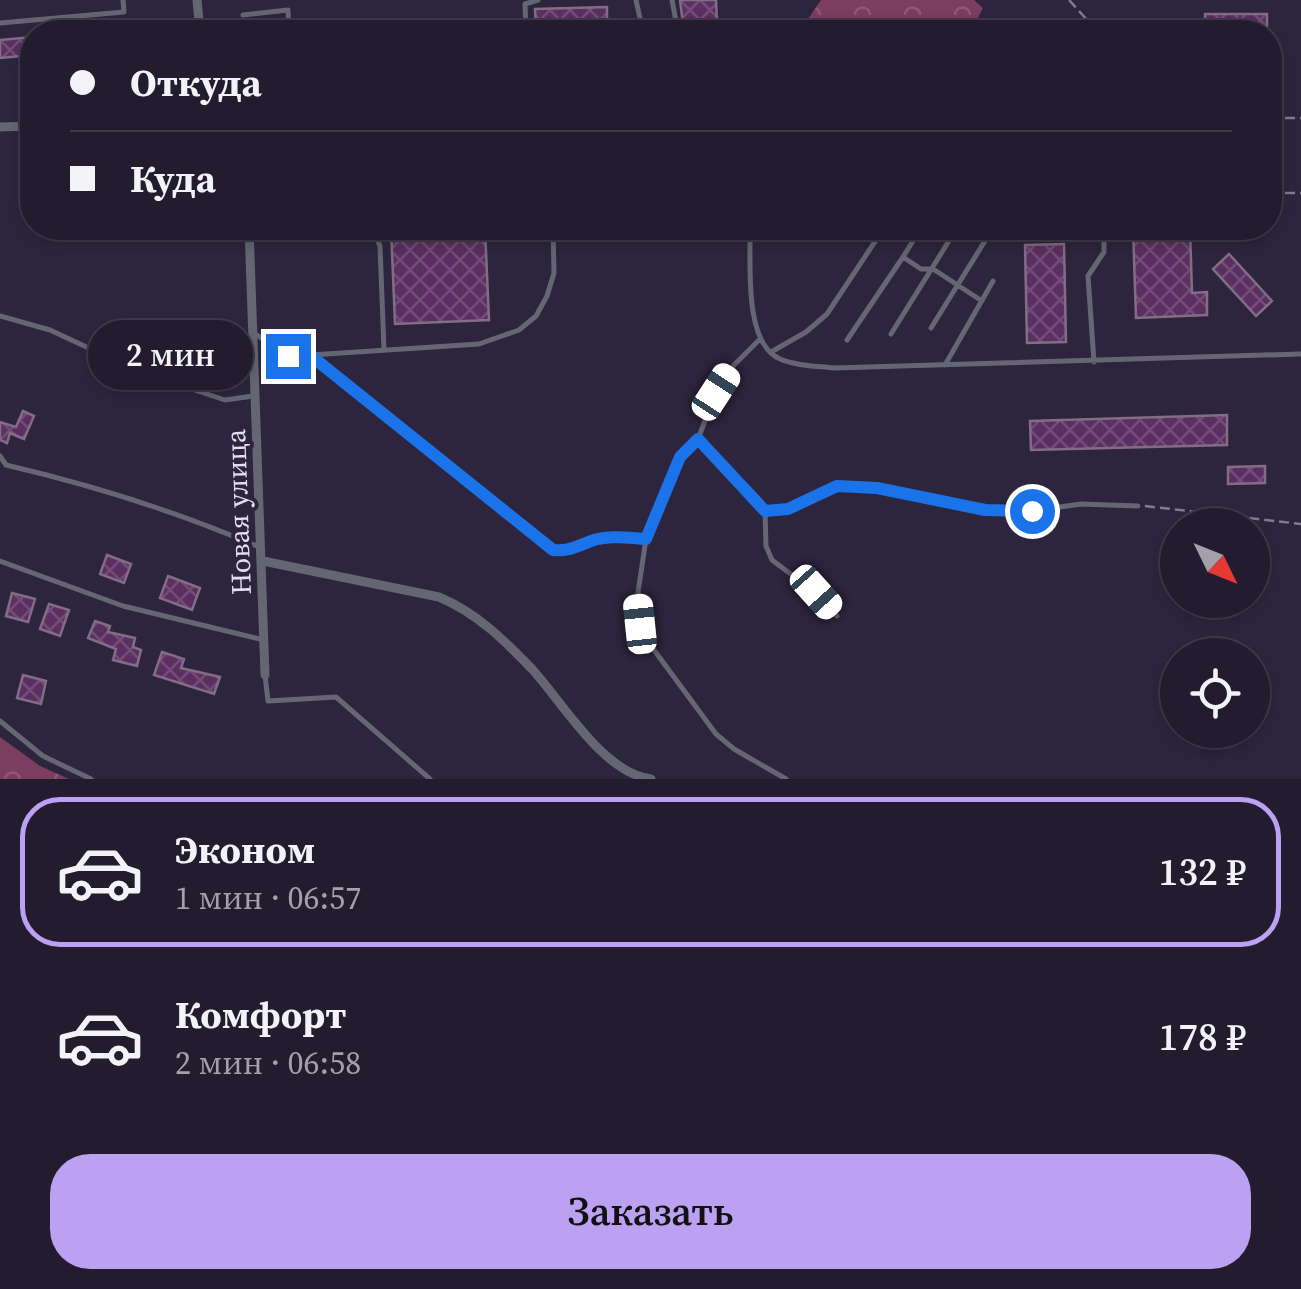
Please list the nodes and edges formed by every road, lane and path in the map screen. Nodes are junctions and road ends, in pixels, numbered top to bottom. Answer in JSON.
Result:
{"nodes":[{"id":1,"x":123,"y":0,"type":"edge"},
{"id":2,"x":538,"y":0,"type":"edge"},
{"id":3,"x":1069,"y":0,"type":"edge"},
{"id":4,"x":243,"y":15,"type":"dead end"},
{"id":5,"x":34,"y":20,"type":"edge"},
{"id":6,"x":289,"y":20,"type":"edge"},
{"id":7,"x":526,"y":20,"type":"edge"},
{"id":8,"x":1087,"y":20,"type":"edge"},
{"id":9,"x":250,"y":240,"type":"edge"},
{"id":10,"x":377,"y":240,"type":"edge"},
{"id":11,"x":553,"y":240,"type":"edge"},
{"id":12,"x":750,"y":240,"type":"edge"},
{"id":13,"x":876,"y":240,"type":"edge"},
{"id":14,"x":913,"y":240,"type":"edge"},
{"id":15,"x":950,"y":240,"type":"edge"},
{"id":16,"x":985,"y":240,"type":"edge"},
{"id":17,"x":1104,"y":240,"type":"edge"},
{"id":18,"x":903,"y":257,"type":"junction"},
{"id":19,"x":933,"y":269,"type":"junction"},
{"id":20,"x":994,"y":281,"type":"dead end"},
{"id":21,"x":958,"y":285,"type":"junction"},
{"id":22,"x":982,"y":301,"type":"junction"},
{"id":23,"x":0,"y":316,"type":"edge"},
{"id":24,"x":931,"y":328,"type":"dead end"},
{"id":25,"x":254,"y":333,"type":"junction"},
{"id":26,"x":891,"y":334,"type":"dead end"},
{"id":27,"x":760,"y":338,"type":"junction"},
{"id":28,"x":847,"y":340,"type":"dead end"},
{"id":29,"x":384,"y":350,"type":"junction"},
{"id":30,"x":770,"y":353,"type":"junction"},
{"id":31,"x":1301,"y":354,"type":"edge"},
{"id":32,"x":310,"y":355,"type":"junction"},
{"id":33,"x":1094,"y":362,"type":"junction"},
{"id":34,"x":944,"y":365,"type":"junction"},
{"id":35,"x":256,"y":396,"type":"junction"},
{"id":36,"x":698,"y":439,"type":"junction"},
{"id":37,"x":0,"y":456,"type":"edge"},
{"id":38,"x":1138,"y":506,"type":"joint"},
{"id":39,"x":765,"y":511,"type":"junction"},
{"id":40,"x":1301,"y":524,"type":"edge"},
{"id":41,"x":646,"y":539,"type":"junction"},
{"id":42,"x":263,"y":549,"type":"junction"},
{"id":43,"x":0,"y":561,"type":"edge"},
{"id":44,"x":263,"y":561,"type":"junction"},
{"id":45,"x":837,"y":616,"type":"dead end"},
{"id":46,"x":264,"y":640,"type":"junction"},
{"id":47,"x":265,"y":675,"type":"joint"},
{"id":48,"x":0,"y":720,"type":"edge"},
{"id":49,"x":91,"y":779,"type":"edge"},
{"id":50,"x":430,"y":779,"type":"edge"},
{"id":51,"x":651,"y":779,"type":"edge"},
{"id":52,"x":786,"y":779,"type":"edge"}],
"edges":[{"from":1,"to":5,"type":"lane"},
{"from":2,"to":7,"type":"lane"},
{"from":3,"to":8,"type":"path"},
{"from":4,"to":6,"type":"lane"},
{"from":9,"to":25,"type":"street","name":"Новая улица"},
{"from":10,"to":29,"type":"lane"},
{"from":11,"to":29,"type":"lane"},
{"from":12,"to":27,"type":"lane"},
{"from":13,"to":30,"type":"lane"},
{"from":14,"to":18,"type":"lane"},
{"from":15,"to":19,"type":"lane"},
{"from":16,"to":21,"type":"lane"},
{"from":17,"to":33,"type":"lane"},
{"from":18,"to":19,"type":"lane"},
{"from":18,"to":28,"type":"lane"},
{"from":19,"to":21,"type":"lane"},
{"from":19,"to":26,"type":"lane"},
{"from":20,"to":22,"type":"lane"},
{"from":21,"to":22,"type":"lane"},
{"from":21,"to":24,"type":"lane"},
{"from":22,"to":34,"type":"lane"},
{"from":23,"to":35,"type":"lane"},
{"from":25,"to":32,"type":"lane"},
{"from":25,"to":35,"type":"street","name":"Новая улица"},
{"from":27,"to":30,"type":"lane"},
{"from":27,"to":36,"type":"lane"},
{"from":29,"to":32,"type":"lane"},
{"from":30,"to":34,"type":"lane"},
{"from":31,"to":33,"type":"lane"},
{"from":32,"to":41,"type":"lane"},
{"from":33,"to":34,"type":"lane"},
{"from":35,"to":42,"type":"street","name":"Новая улица"},
{"from":36,"to":39,"type":"lane"},
{"from":36,"to":41,"type":"lane"},
{"from":37,"to":42,"type":"lane"},
{"from":38,"to":39,"type":"lane"},
{"from":38,"to":40,"type":"path"},
{"from":39,"to":45,"type":"lane"},
{"from":41,"to":52,"type":"lane"},
{"from":42,"to":44,"type":"street","name":"Новая улица"},
{"from":43,"to":46,"type":"lane"},
{"from":44,"to":46,"type":"street","name":"Новая улица"},
{"from":44,"to":51,"type":"street"},
{"from":46,"to":47,"type":"street","name":"Новая улица"},
{"from":47,"to":50,"type":"lane"},
{"from":48,"to":49,"type":"lane"}]}
